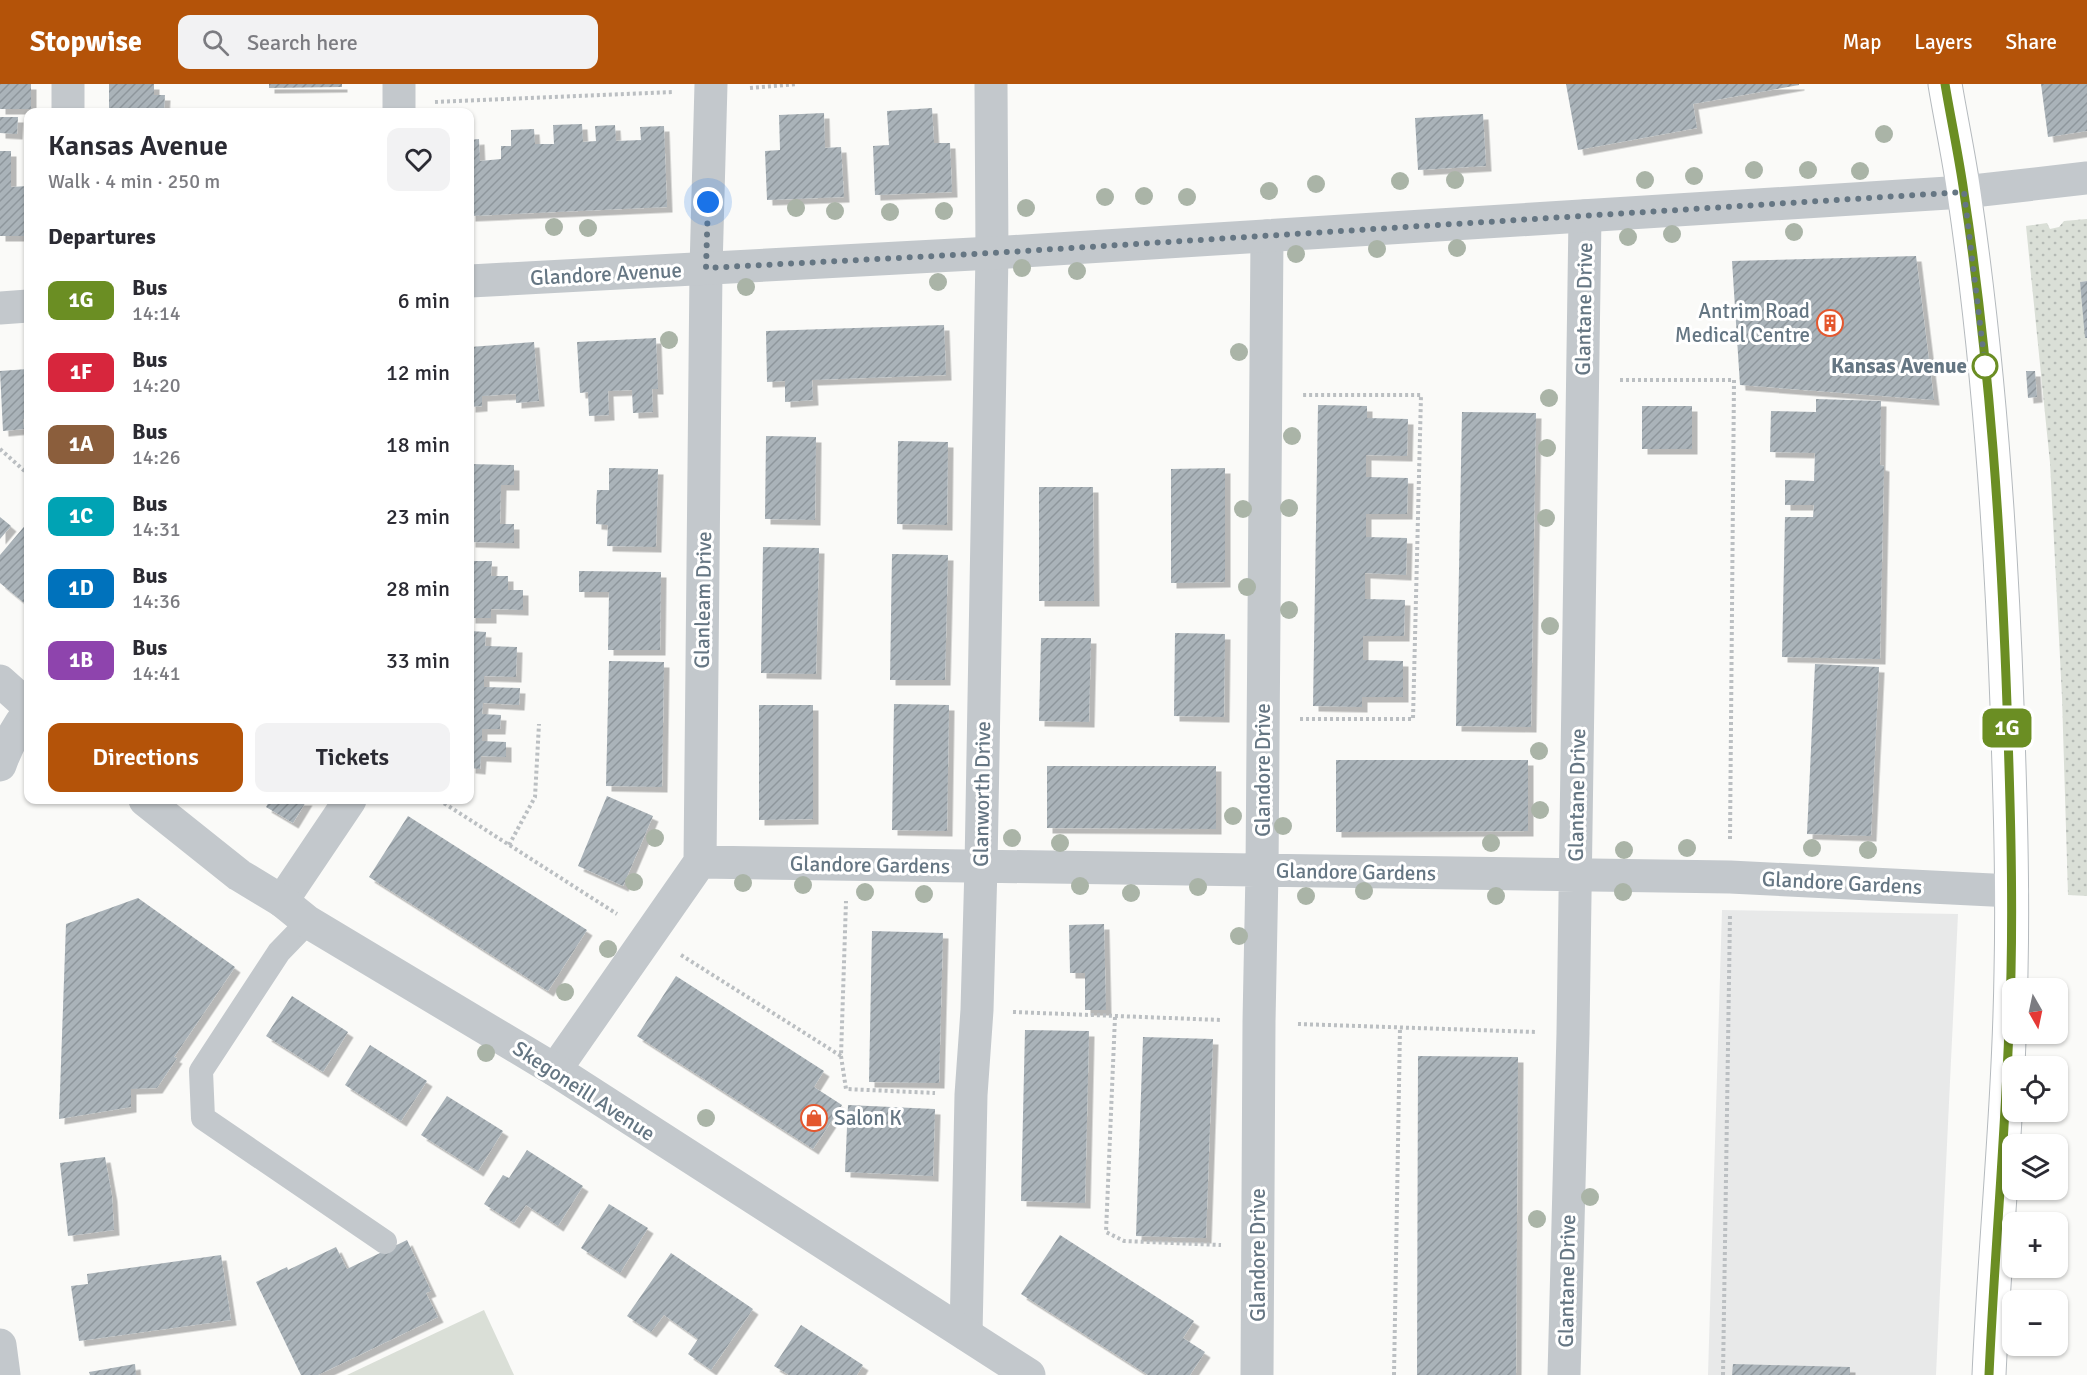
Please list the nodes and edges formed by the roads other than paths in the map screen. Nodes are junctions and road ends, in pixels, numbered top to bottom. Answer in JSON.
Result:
{"nodes":[{"id":1,"x":68,"y":84,"type":"edge"},
{"id":2,"x":991,"y":84,"type":"edge"},
{"id":3,"x":1945,"y":84,"type":"edge"},
{"id":4,"x":711,"y":87,"type":"edge"},
{"id":5,"x":68,"y":108,"type":"edge"},
{"id":6,"x":2087,"y":178,"type":"edge"},
{"id":7,"x":1964,"y":192,"type":"junction"},
{"id":8,"x":1585,"y":216,"type":"junction"},
{"id":9,"x":1267,"y":236,"type":"junction"},
{"id":10,"x":992,"y":253,"type":"junction"},
{"id":11,"x":706,"y":268,"type":"junction"},
{"id":12,"x":474,"y":281,"type":"edge"},
{"id":13,"x":24,"y":306,"type":"edge"},
{"id":14,"x":0,"y":308,"type":"edge"},
{"id":15,"x":0,"y":681,"type":"edge"},
{"id":16,"x":24,"y":702,"type":"edge"},
{"id":17,"x":24,"y":719,"type":"edge"},
{"id":18,"x":0,"y":765,"type":"edge"},
{"id":19,"x":150,"y":804,"type":"edge"},
{"id":20,"x":347,"y":804,"type":"edge"},
{"id":21,"x":700,"y":862,"type":"junction"},
{"id":22,"x":981,"y":866,"type":"junction"},
{"id":23,"x":1262,"y":871,"type":"junction"},
{"id":24,"x":1575,"y":875,"type":"junction"},
{"id":25,"x":2012,"y":891,"type":"junction"},
{"id":26,"x":282,"y":902,"type":"junction"},
{"id":27,"x":308,"y":922,"type":"junction"},
{"id":28,"x":555,"y":1070,"type":"junction"},
{"id":29,"x":385,"y":1242,"type":"dead end"},
{"id":30,"x":966,"y":1334,"type":"junction"},
{"id":31,"x":0,"y":1346,"type":"edge"},
{"id":32,"x":4,"y":1375,"type":"edge"},
{"id":33,"x":1029,"y":1375,"type":"edge"},
{"id":34,"x":1257,"y":1375,"type":"edge"},
{"id":35,"x":1564,"y":1375,"type":"edge"},
{"id":36,"x":1989,"y":1375,"type":"edge"}],
"edges":[{"from":1,"to":5,"type":"street"},
{"from":2,"to":10,"type":"street","name":"Glanworth Drive"},
{"from":3,"to":7,"type":"main road"},
{"from":4,"to":11,"type":"street","name":"Glanleam Drive"},
{"from":6,"to":7,"type":"street"},
{"from":7,"to":8,"type":"street","name":"Glandore Avenue"},
{"from":7,"to":25,"type":"main road"},
{"from":8,"to":9,"type":"street","name":"Glandore Avenue"},
{"from":8,"to":24,"type":"street","name":"Glantane Drive"},
{"from":9,"to":10,"type":"street","name":"Glandore Avenue"},
{"from":9,"to":23,"type":"street","name":"Glandore Drive"},
{"from":10,"to":11,"type":"street","name":"Glandore Avenue"},
{"from":10,"to":22,"type":"street","name":"Glanworth Drive"},
{"from":11,"to":12,"type":"street","name":"Glandore Avenue"},
{"from":11,"to":21,"type":"street","name":"Glanleam Drive"},
{"from":13,"to":14,"type":"street"},
{"from":15,"to":16,"type":"street"},
{"from":17,"to":18,"type":"street"},
{"from":19,"to":26,"type":"street","name":"Skegoneill Avenue"},
{"from":20,"to":26,"type":"street"},
{"from":21,"to":22,"type":"street","name":"Glandore Gardens"},
{"from":21,"to":28,"type":"street"},
{"from":22,"to":23,"type":"street","name":"Glandore Gardens"},
{"from":22,"to":30,"type":"street","name":"Glanworth Drive"},
{"from":23,"to":24,"type":"street","name":"Glandore Gardens"},
{"from":23,"to":34,"type":"street","name":"Glandore Drive"},
{"from":24,"to":25,"type":"street","name":"Glandore Gardens"},
{"from":24,"to":35,"type":"street","name":"Glantane Drive"},
{"from":25,"to":36,"type":"main road"},
{"from":26,"to":27,"type":"street","name":"Skegoneill Avenue"},
{"from":27,"to":28,"type":"street","name":"Skegoneill Avenue"},
{"from":27,"to":29,"type":"lane"},
{"from":28,"to":30,"type":"street","name":"Skegoneill Avenue"},
{"from":30,"to":33,"type":"street","name":"Skegoneill Avenue"},
{"from":31,"to":32,"type":"street"}]}
